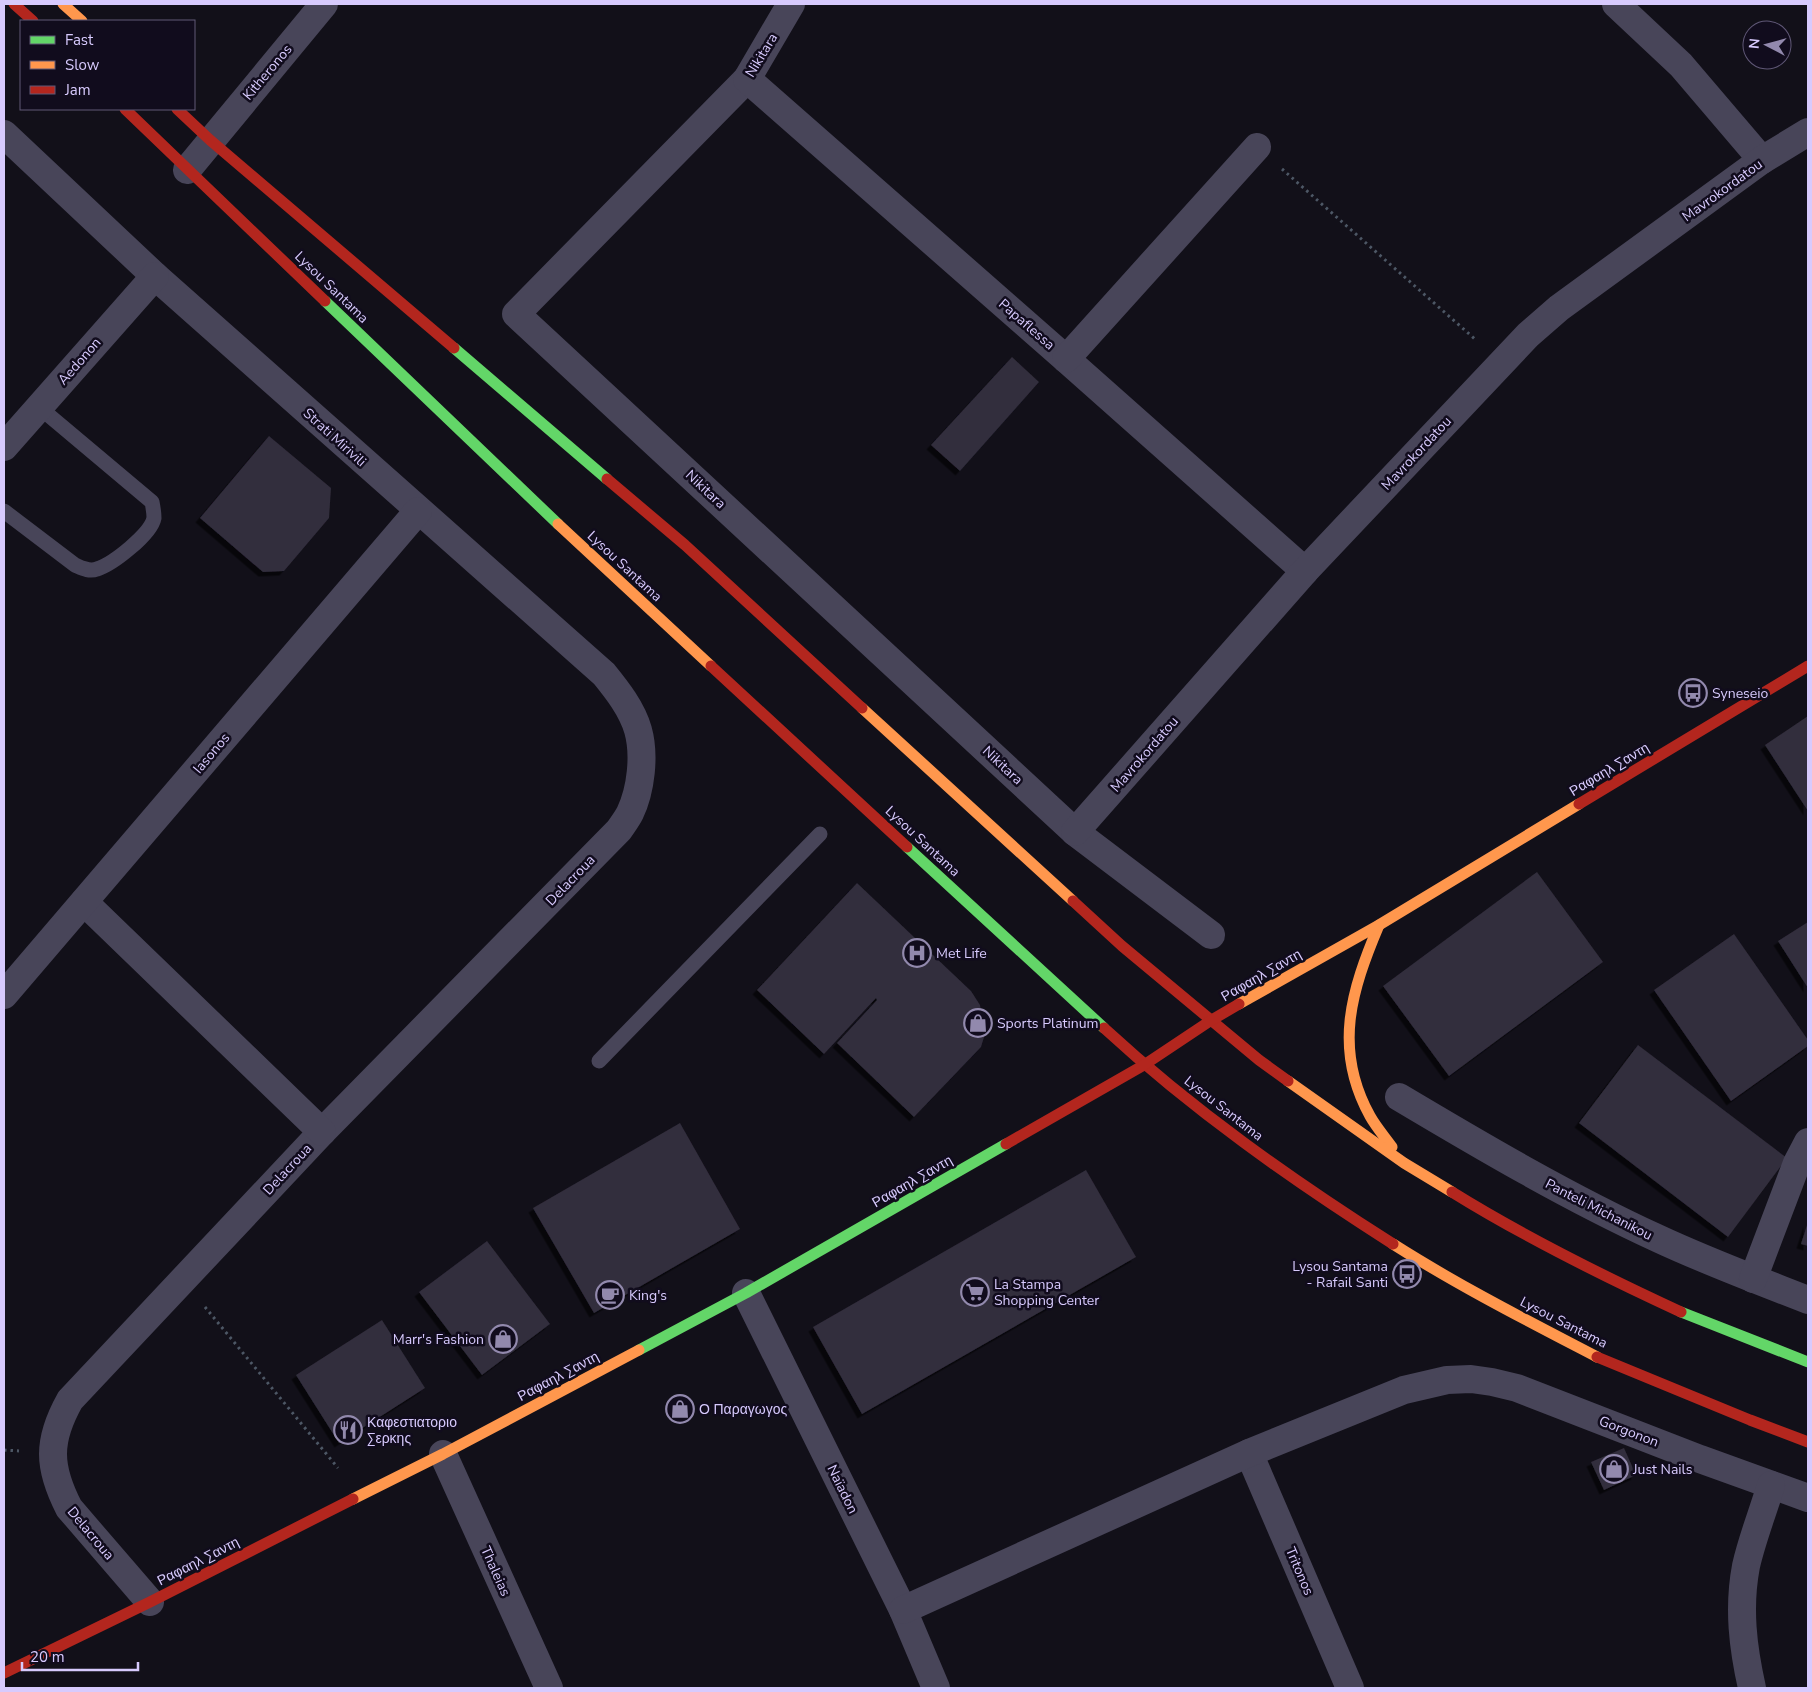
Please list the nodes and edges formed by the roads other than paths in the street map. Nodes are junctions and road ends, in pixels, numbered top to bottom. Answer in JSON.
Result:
{"nodes":[{"id":1,"x":14,"y":4,"type":"edge"},
{"id":2,"x":63,"y":4,"type":"edge"},
{"id":3,"x":324,"y":4,"type":"edge"},
{"id":4,"x":791,"y":4,"type":"edge"},
{"id":5,"x":1616,"y":4,"type":"edge"},
{"id":6,"x":32,"y":20,"type":"edge"},
{"id":7,"x":81,"y":20,"type":"edge"},
{"id":8,"x":747,"y":79,"type":"junction"},
{"id":9,"x":126,"y":110,"type":"edge"},
{"id":10,"x":177,"y":110,"type":"edge"},
{"id":11,"x":1808,"y":132,"type":"edge"},
{"id":12,"x":4,"y":134,"type":"edge"},
{"id":13,"x":210,"y":140,"type":"junction"},
{"id":14,"x":1257,"y":147,"type":"road end"},
{"id":15,"x":1762,"y":160,"type":"junction"},
{"id":16,"x":187,"y":170,"type":"junction"},
{"id":17,"x":155,"y":276,"type":"junction"},
{"id":18,"x":1066,"y":358,"type":"junction"},
{"id":19,"x":39,"y":407,"type":"junction"},
{"id":20,"x":4,"y":447,"type":"edge"},
{"id":21,"x":418,"y":511,"type":"junction"},
{"id":22,"x":4,"y":512,"type":"edge"},
{"id":23,"x":1305,"y":571,"type":"junction"},
{"id":24,"x":1808,"y":666,"type":"edge"},
{"id":25,"x":641,"y":754,"type":"joint"},
{"id":26,"x":1076,"y":832,"type":"junction"},
{"id":27,"x":820,"y":834,"type":"dead end"},
{"id":28,"x":84,"y":902,"type":"junction"},
{"id":29,"x":1379,"y":924,"type":"junction"},
{"id":30,"x":1211,"y":935,"type":"dead end"},
{"id":31,"x":4,"y":995,"type":"edge"},
{"id":32,"x":1210,"y":1021,"type":"junction"},
{"id":33,"x":599,"y":1061,"type":"dead end"},
{"id":34,"x":1144,"y":1065,"type":"junction"},
{"id":35,"x":1399,"y":1097,"type":"dead end"},
{"id":36,"x":322,"y":1132,"type":"junction"},
{"id":37,"x":1808,"y":1142,"type":"edge"},
{"id":38,"x":1404,"y":1163,"type":"junction"},
{"id":39,"x":1753,"y":1278,"type":"junction"},
{"id":40,"x":746,"y":1293,"type":"junction"},
{"id":41,"x":1808,"y":1300,"type":"edge"},
{"id":42,"x":1808,"y":1362,"type":"edge"},
{"id":43,"x":1808,"y":1442,"type":"edge"},
{"id":44,"x":443,"y":1454,"type":"junction"},
{"id":45,"x":1249,"y":1454,"type":"junction"},
{"id":46,"x":1771,"y":1486,"type":"junction"},
{"id":47,"x":1808,"y":1498,"type":"edge"},
{"id":48,"x":150,"y":1602,"type":"junction"},
{"id":49,"x":903,"y":1610,"type":"junction"},
{"id":50,"x":4,"y":1672,"type":"edge"},
{"id":51,"x":549,"y":1688,"type":"edge"},
{"id":52,"x":936,"y":1688,"type":"edge"},
{"id":53,"x":1350,"y":1688,"type":"edge"},
{"id":54,"x":1752,"y":1688,"type":"edge"}],
"edges":[{"from":1,"to":6,"type":"main road"},
{"from":2,"to":7,"type":"main road"},
{"from":3,"to":13,"type":"street","name":"Kitheronos"},
{"from":4,"to":8,"type":"street","name":"Nikitara"},
{"from":5,"to":15,"type":"street"},
{"from":8,"to":18,"type":"street","name":"Papaflessa"},
{"from":8,"to":26,"type":"street","name":"Nikitara"},
{"from":9,"to":16,"type":"main road","name":"Lysou Santama"},
{"from":10,"to":13,"type":"main road"},
{"from":11,"to":15,"type":"street","name":"Mavrokordatou"},
{"from":12,"to":17,"type":"street","name":"Strati Mirivili"},
{"from":13,"to":16,"type":"street","name":"Kitheronos"},
{"from":13,"to":32,"type":"main road"},
{"from":14,"to":18,"type":"street"},
{"from":15,"to":23,"type":"street","name":"Mavrokordatou"},
{"from":16,"to":34,"type":"main road","name":"Lysou Santama"},
{"from":17,"to":19,"type":"street","name":"Aedonon"},
{"from":17,"to":21,"type":"street","name":"Strati Mirivili"},
{"from":18,"to":23,"type":"street","name":"Papaflessa"},
{"from":19,"to":20,"type":"street","name":"Aedonon"},
{"from":19,"to":22,"type":"lane"},
{"from":21,"to":25,"type":"street","name":"Strati Mirivili"},
{"from":21,"to":28,"type":"street","name":"Iasonos"},
{"from":23,"to":26,"type":"street","name":"Mavrokordatou"},
{"from":24,"to":29,"type":"main road","name":"Ραφαηλ Σαντη"},
{"from":25,"to":36,"type":"street","name":"Delacroua"},
{"from":26,"to":30,"type":"street","name":"Nikitara"},
{"from":27,"to":33,"type":"lane"},
{"from":28,"to":31,"type":"street","name":"Iasonos"},
{"from":28,"to":36,"type":"street"},
{"from":29,"to":32,"type":"main road","name":"Ραφαηλ Σαντη"},
{"from":29,"to":38,"type":"main road"},
{"from":32,"to":34,"type":"main road","name":"Ραφαηλ Σαντη"},
{"from":32,"to":38,"type":"main road"},
{"from":34,"to":40,"type":"main road","name":"Ραφαηλ Σαντη"},
{"from":34,"to":43,"type":"main road","name":"Lysou Santama"},
{"from":35,"to":39,"type":"street","name":"Panteli Michanikou"},
{"from":36,"to":48,"type":"street","name":"Delacroua"},
{"from":37,"to":39,"type":"street"},
{"from":38,"to":42,"type":"main road"},
{"from":39,"to":41,"type":"street","name":"Panteli Michanikou"},
{"from":40,"to":44,"type":"main road","name":"Ραφαηλ Σαντη"},
{"from":40,"to":49,"type":"street","name":"Naïadon"},
{"from":44,"to":48,"type":"main road","name":"Ραφαηλ Σαντη"},
{"from":44,"to":51,"type":"street","name":"Thaleias"},
{"from":45,"to":46,"type":"street","name":"Gorgonon"},
{"from":45,"to":49,"type":"street","name":"Gorgonon"},
{"from":45,"to":53,"type":"street","name":"Tritonos"},
{"from":46,"to":47,"type":"street","name":"Gorgonon"},
{"from":46,"to":54,"type":"street"},
{"from":48,"to":50,"type":"main road","name":"Ραφαηλ Σαντη"},
{"from":49,"to":52,"type":"street","name":"Naïadon"}]}
